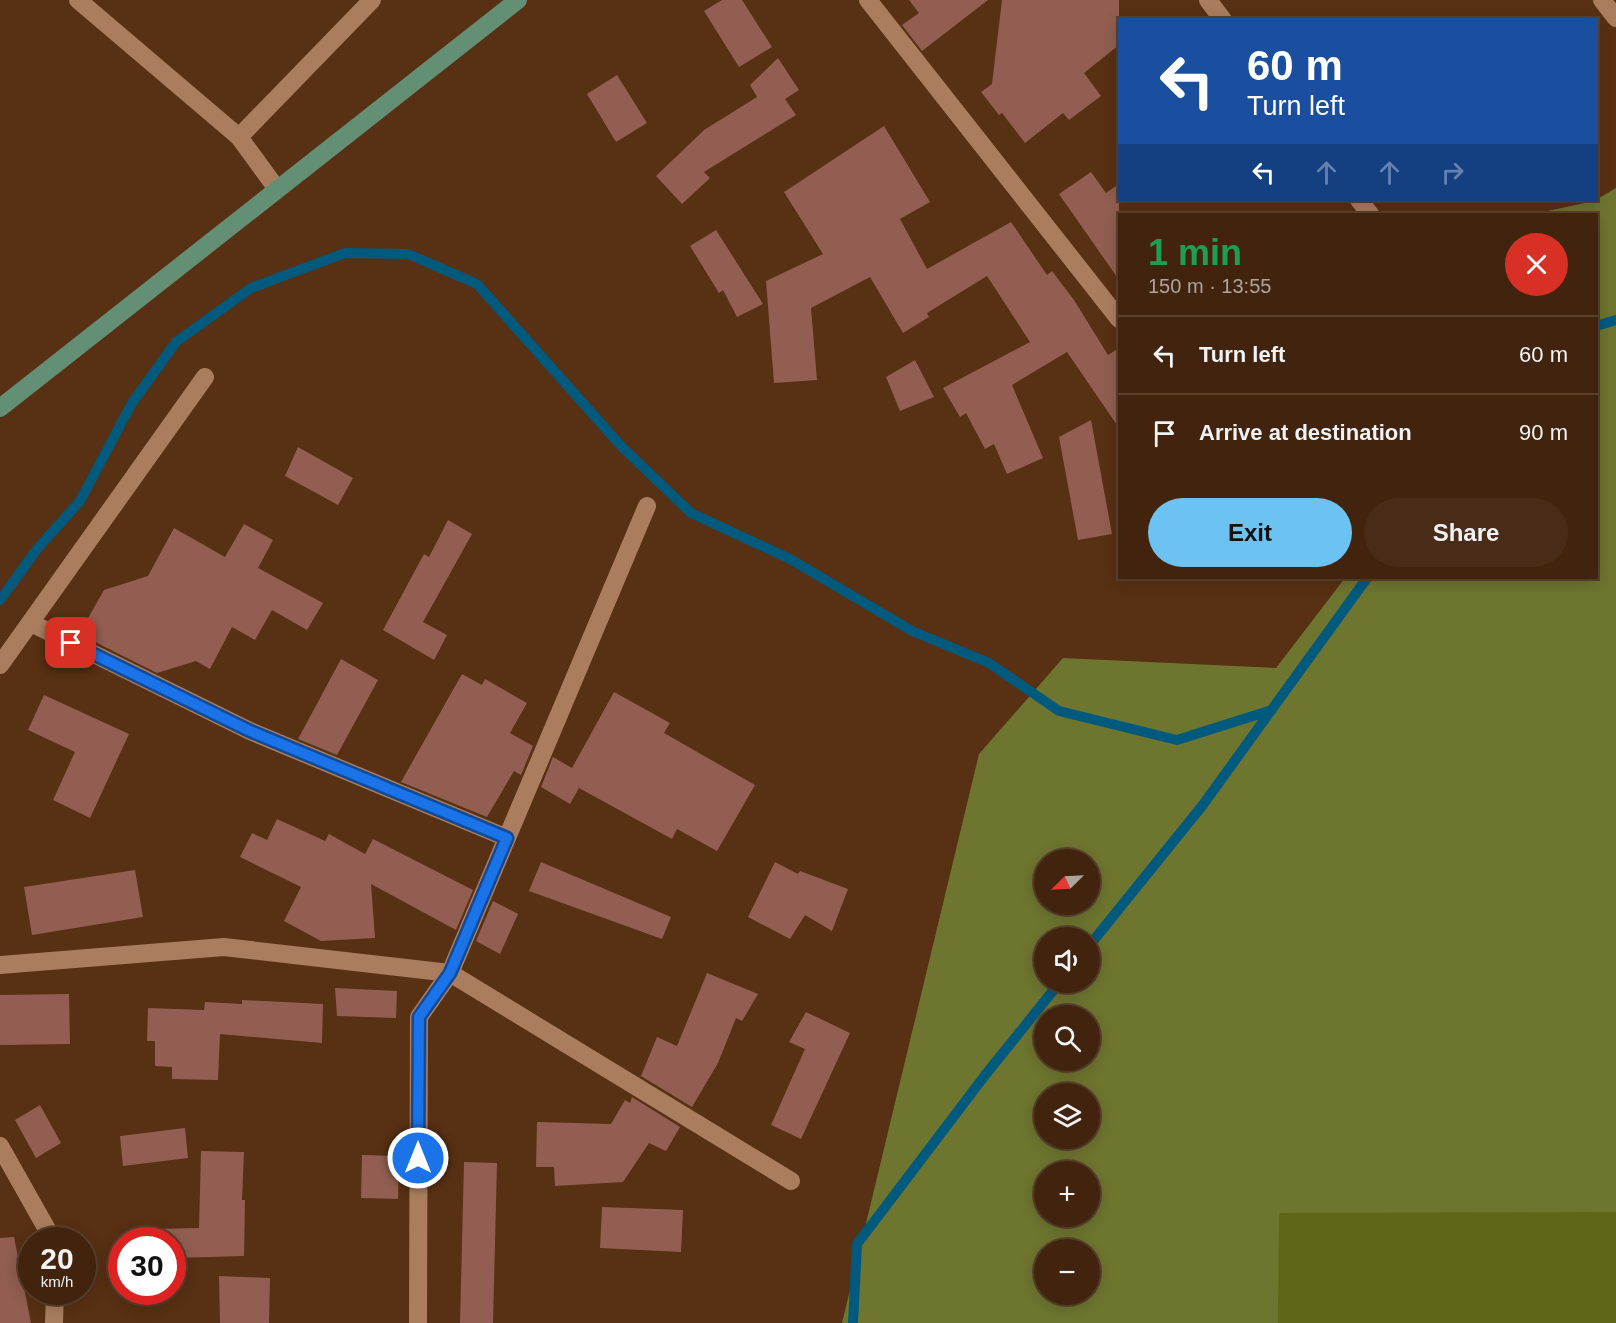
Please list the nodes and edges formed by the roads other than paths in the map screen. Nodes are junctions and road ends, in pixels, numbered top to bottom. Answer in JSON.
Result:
{"nodes":[{"id":1,"x":78,"y":0,"type":"edge"},
{"id":2,"x":372,"y":0,"type":"edge"},
{"id":3,"x":518,"y":0,"type":"edge"},
{"id":4,"x":868,"y":0,"type":"edge"},
{"id":5,"x":1208,"y":0,"type":"edge"},
{"id":6,"x":1602,"y":0,"type":"edge"},
{"id":7,"x":1222,"y":18,"type":"edge"},
{"id":8,"x":1616,"y":18,"type":"edge"},
{"id":9,"x":239,"y":138,"type":"junction"},
{"id":10,"x":277,"y":189,"type":"junction"},
{"id":11,"x":1360,"y":201,"type":"edge"},
{"id":12,"x":1369,"y":213,"type":"edge"},
{"id":13,"x":1118,"y":318,"type":"edge"},
{"id":14,"x":205,"y":377,"type":"dead end"},
{"id":15,"x":0,"y":408,"type":"edge"},
{"id":16,"x":647,"y":506,"type":"dead end"},
{"id":17,"x":31,"y":623,"type":"junction"},
{"id":18,"x":0,"y":665,"type":"edge"},
{"id":19,"x":507,"y":838,"type":"junction"},
{"id":20,"x":0,"y":965,"type":"edge"},
{"id":21,"x":450,"y":973,"type":"junction"},
{"id":22,"x":0,"y":1146,"type":"edge"},
{"id":23,"x":791,"y":1181,"type":"dead end"},
{"id":24,"x":46,"y":1227,"type":"edge"},
{"id":25,"x":55,"y":1305,"type":"edge"},
{"id":26,"x":54,"y":1323,"type":"edge"},
{"id":27,"x":418,"y":1323,"type":"edge"}],
"edges":[{"from":1,"to":9,"type":"street"},
{"from":2,"to":9,"type":"street"},
{"from":3,"to":10,"type":"main road"},
{"from":4,"to":13,"type":"street"},
{"from":5,"to":7,"type":"street"},
{"from":6,"to":8,"type":"street"},
{"from":9,"to":10,"type":"street"},
{"from":10,"to":15,"type":"main road"},
{"from":11,"to":12,"type":"street"},
{"from":14,"to":17,"type":"street"},
{"from":16,"to":19,"type":"street"},
{"from":17,"to":18,"type":"street"},
{"from":17,"to":19,"type":"street"},
{"from":19,"to":21,"type":"street"},
{"from":20,"to":21,"type":"street"},
{"from":21,"to":23,"type":"street"},
{"from":21,"to":27,"type":"street"},
{"from":22,"to":24,"type":"street"},
{"from":25,"to":26,"type":"street"}]}
